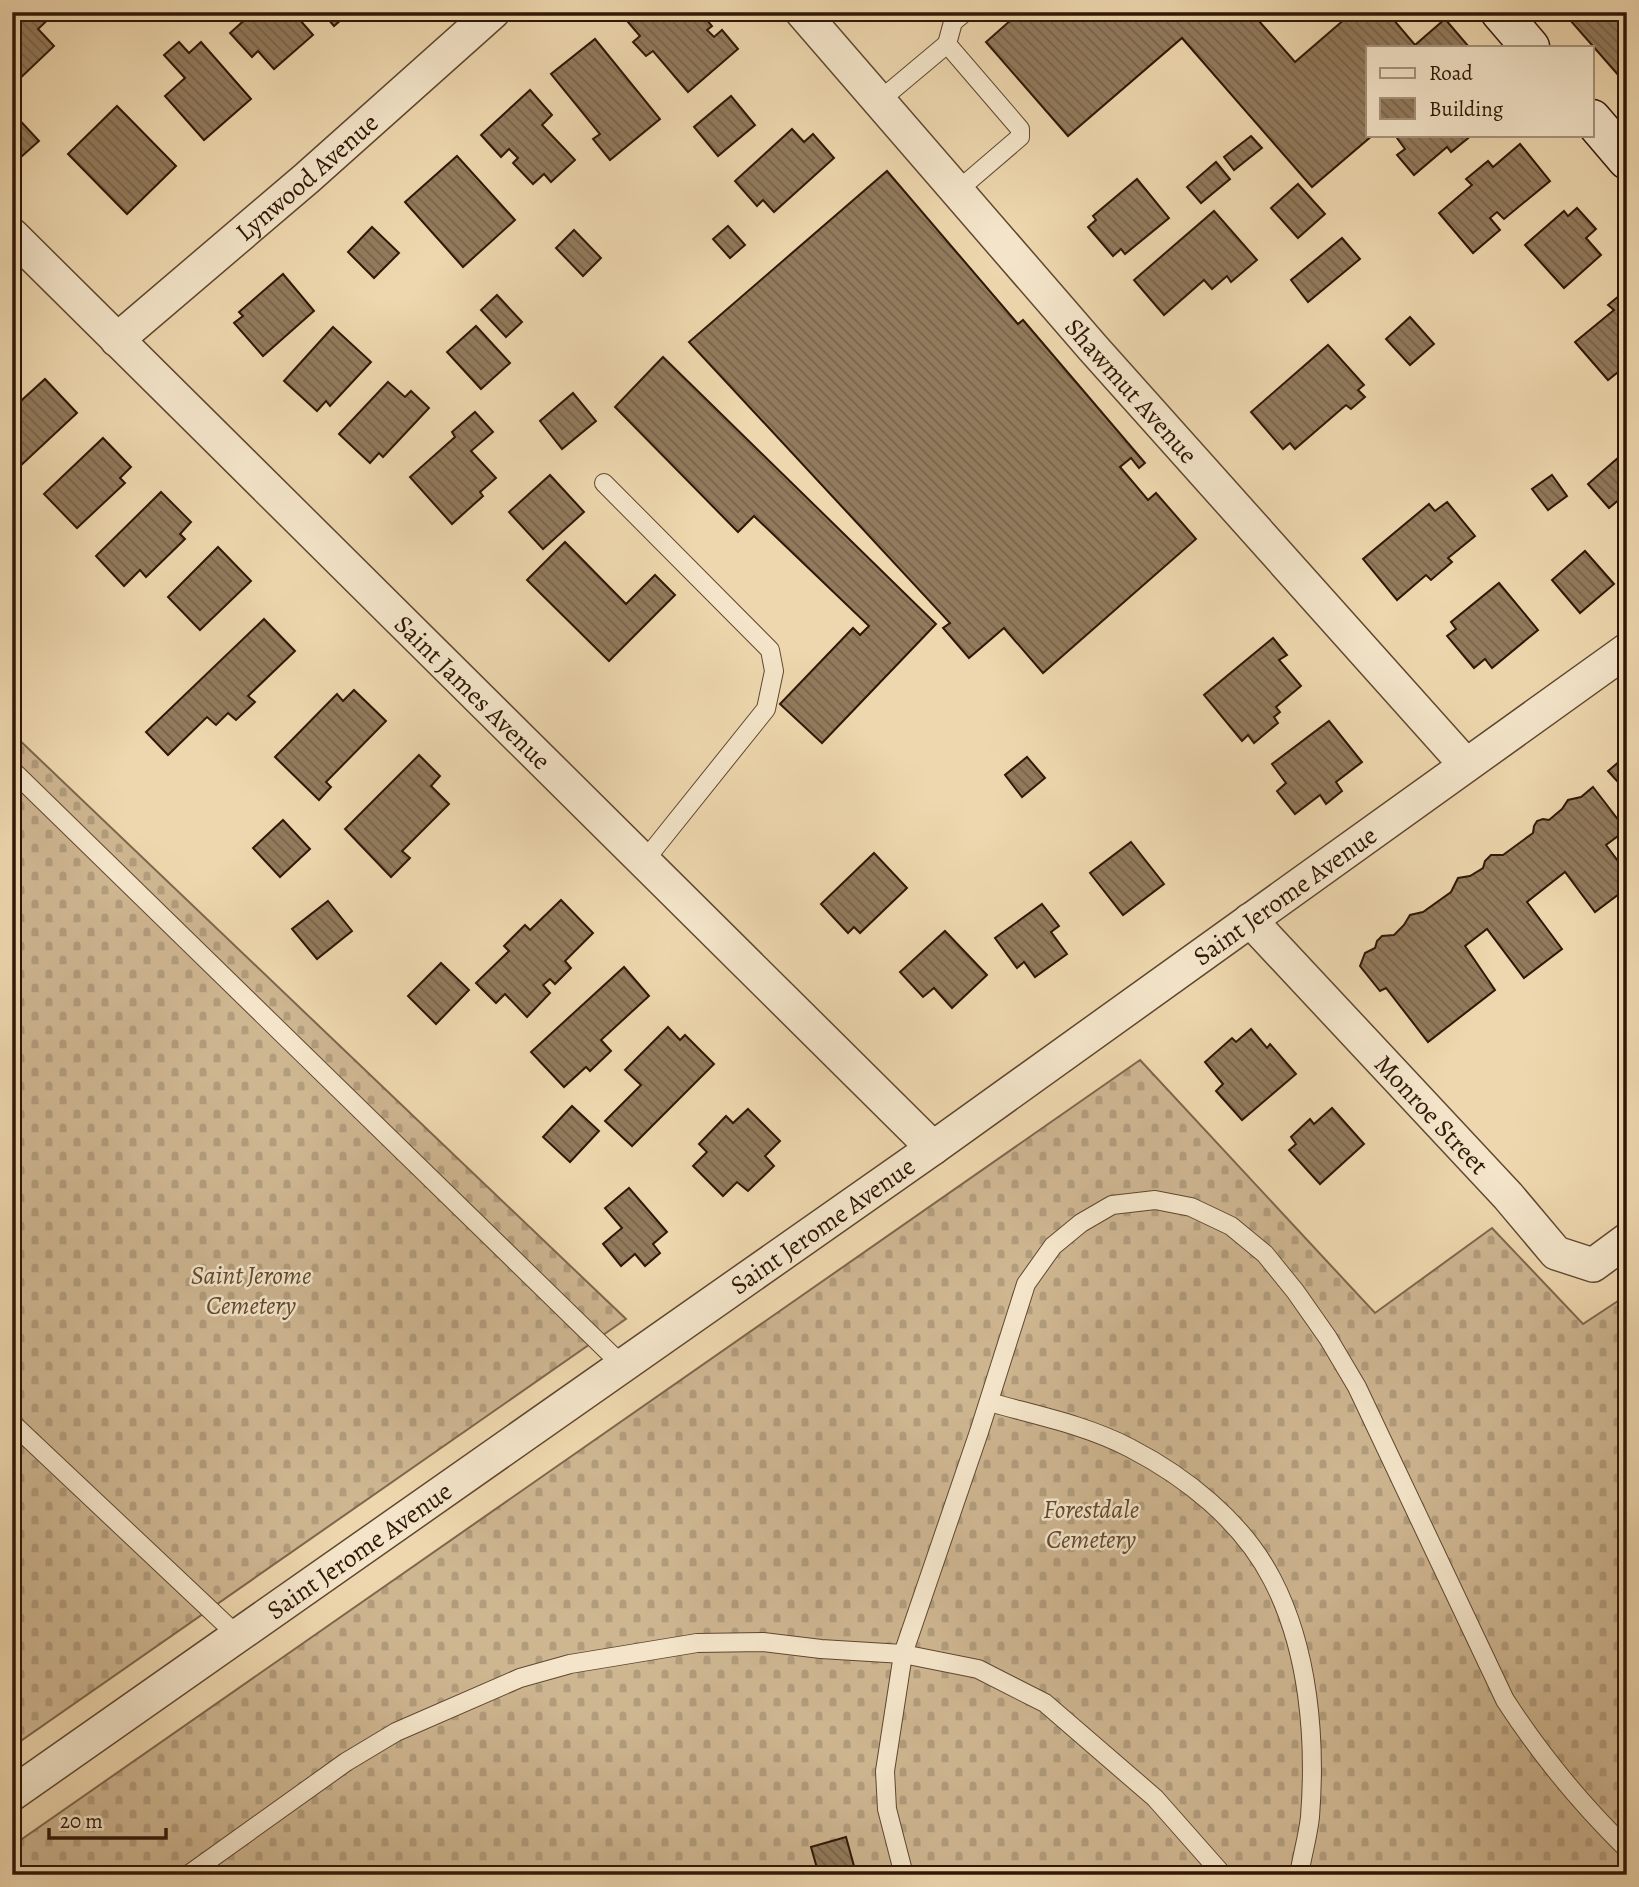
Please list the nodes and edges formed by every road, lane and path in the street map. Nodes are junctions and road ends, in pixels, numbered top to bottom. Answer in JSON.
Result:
{"nodes":[{"id":1,"x":493,"y":12,"type":"edge"},
{"id":2,"x":802,"y":12,"type":"edge"},
{"id":3,"x":965,"y":12,"type":"edge"},
{"id":4,"x":1500,"y":12,"type":"edge"},
{"id":5,"x":947,"y":44,"type":"junction"},
{"id":6,"x":1529,"y":46,"type":"edge"},
{"id":7,"x":879,"y":101,"type":"junction"},
{"id":8,"x":1594,"y":121,"type":"edge"},
{"id":9,"x":1627,"y":160,"type":"edge"},
{"id":10,"x":957,"y":191,"type":"junction"},
{"id":11,"x":12,"y":235,"type":"edge"},
{"id":12,"x":117,"y":340,"type":"junction"},
{"id":13,"x":604,"y":483,"type":"dead end"},
{"id":14,"x":1627,"y":650,"type":"edge"},
{"id":15,"x":1466,"y":765,"type":"junction"},
{"id":16,"x":12,"y":770,"type":"edge"},
{"id":17,"x":645,"y":860,"type":"junction"},
{"id":18,"x":1250,"y":920,"type":"junction"},
{"id":19,"x":933,"y":1148,"type":"junction"},
{"id":20,"x":1627,"y":1240,"type":"edge"},
{"id":21,"x":623,"y":1366,"type":"junction"},
{"id":22,"x":989,"y":1402,"type":"junction"},
{"id":23,"x":12,"y":1423,"type":"edge"},
{"id":24,"x":238,"y":1636,"type":"junction"},
{"id":25,"x":903,"y":1654,"type":"junction"},
{"id":26,"x":12,"y":1794,"type":"edge"},
{"id":27,"x":1627,"y":1849,"type":"edge"},
{"id":28,"x":188,"y":1875,"type":"edge"},
{"id":29,"x":904,"y":1875,"type":"edge"},
{"id":30,"x":1223,"y":1875,"type":"edge"},
{"id":31,"x":1299,"y":1875,"type":"edge"}],
"edges":[{"from":1,"to":12,"type":"street","name":"Lynwood Avenue"},
{"from":2,"to":7,"type":"street","name":"Shawmut Avenue"},
{"from":3,"to":5,"type":"lane"},
{"from":4,"to":6,"type":"main road"},
{"from":5,"to":7,"type":"lane"},
{"from":5,"to":10,"type":"lane"},
{"from":7,"to":10,"type":"street","name":"Shawmut Avenue"},
{"from":8,"to":9,"type":"main road"},
{"from":10,"to":15,"type":"street","name":"Shawmut Avenue"},
{"from":11,"to":12,"type":"street","name":"Saint James Avenue"},
{"from":12,"to":17,"type":"street","name":"Saint James Avenue"},
{"from":13,"to":17,"type":"lane"},
{"from":14,"to":15,"type":"street","name":"Saint Jerome Avenue"},
{"from":15,"to":18,"type":"street","name":"Saint Jerome Avenue"},
{"from":16,"to":21,"type":"lane"},
{"from":17,"to":19,"type":"street","name":"Saint James Avenue"},
{"from":18,"to":19,"type":"street","name":"Saint Jerome Avenue"},
{"from":18,"to":20,"type":"street","name":"Monroe Street"},
{"from":19,"to":21,"type":"street","name":"Saint Jerome Avenue"},
{"from":21,"to":24,"type":"street","name":"Saint Jerome Avenue"},
{"from":22,"to":25,"type":"lane"},
{"from":22,"to":27,"type":"lane"},
{"from":22,"to":31,"type":"lane"},
{"from":23,"to":24,"type":"lane"},
{"from":24,"to":26,"type":"street","name":"Saint Jerome Avenue"},
{"from":25,"to":28,"type":"lane"},
{"from":25,"to":29,"type":"lane"},
{"from":25,"to":30,"type":"lane"}]}
